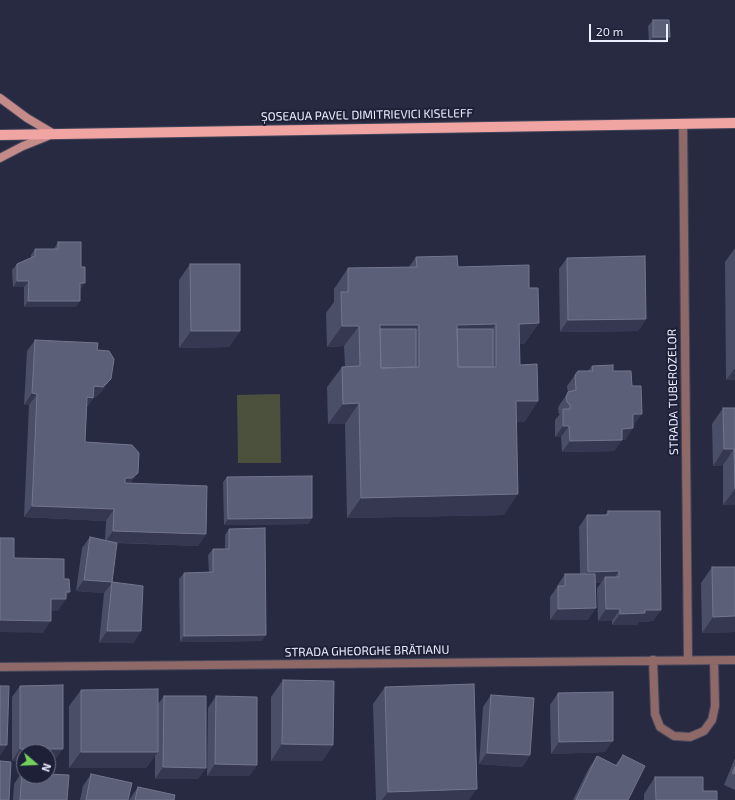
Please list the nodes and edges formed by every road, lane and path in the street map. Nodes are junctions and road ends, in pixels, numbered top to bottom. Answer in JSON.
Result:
{"nodes":[{"id":1,"x":0,"y":98,"type":"edge"},
{"id":2,"x":735,"y":123,"type":"edge"},
{"id":3,"x":683,"y":124,"type":"junction"},
{"id":4,"x":0,"y":134,"type":"edge"},
{"id":5,"x":54,"y":134,"type":"junction"},
{"id":6,"x":0,"y":158,"type":"edge"},
{"id":7,"x":653,"y":660,"type":"junction"},
{"id":8,"x":688,"y":660,"type":"junction"},
{"id":9,"x":714,"y":660,"type":"junction"},
{"id":10,"x":735,"y":660,"type":"edge"},
{"id":11,"x":0,"y":667,"type":"edge"}],
"edges":[{"from":1,"to":5,"type":"main road"},
{"from":2,"to":3,"type":"main road","name":"ȘOSEAUA PAVEL DIMITRIEVICI KISELEFF"},
{"from":3,"to":5,"type":"main road","name":"ȘOSEAUA PAVEL DIMITRIEVICI KISELEFF"},
{"from":3,"to":8,"type":"street","name":"STRADA TUBEROZELOR"},
{"from":4,"to":5,"type":"main road","name":"ȘOSEAUA PAVEL DIMITRIEVICI KISELEFF"},
{"from":5,"to":6,"type":"main road"},
{"from":7,"to":8,"type":"street","name":"STRADA GHEORGHE BRĂTIANU"},
{"from":7,"to":9,"type":"street"},
{"from":7,"to":11,"type":"street","name":"STRADA GHEORGHE BRĂTIANU"},
{"from":8,"to":9,"type":"street","name":"STRADA GHEORGHE BRĂTIANU"},
{"from":9,"to":10,"type":"street","name":"STRADA GHEORGHE BRĂTIANU"}]}
